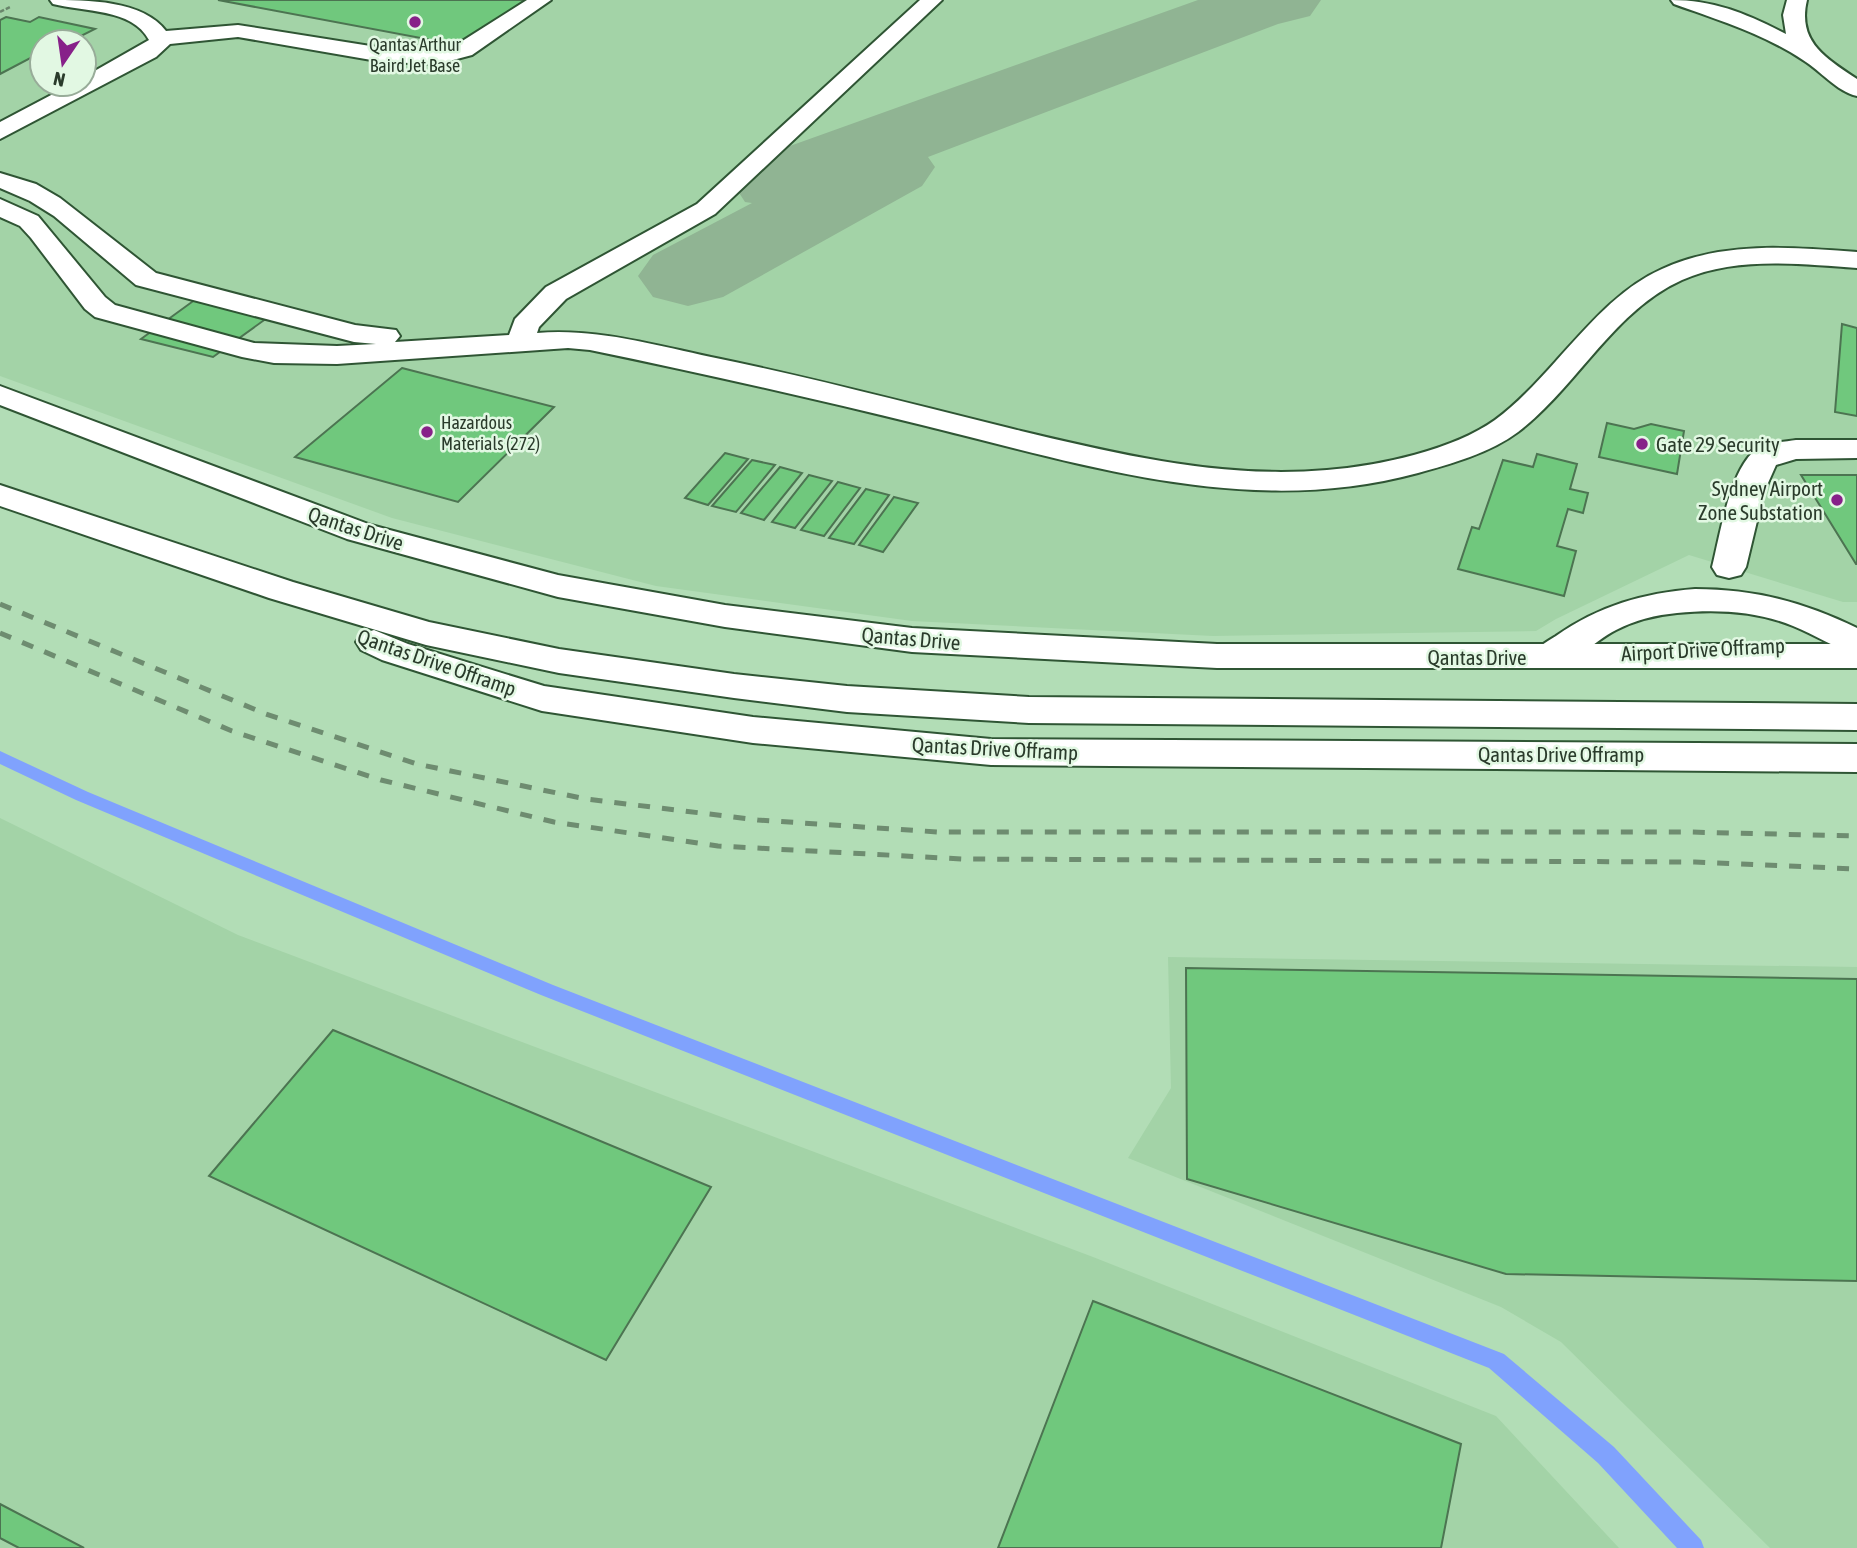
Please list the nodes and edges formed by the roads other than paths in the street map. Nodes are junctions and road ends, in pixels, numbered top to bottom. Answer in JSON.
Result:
{"nodes":[{"id":1,"x":60,"y":0,"type":"edge"},
{"id":2,"x":541,"y":0,"type":"edge"},
{"id":3,"x":932,"y":0,"type":"edge"},
{"id":4,"x":1681,"y":0,"type":"edge"},
{"id":5,"x":1797,"y":0,"type":"edge"},
{"id":6,"x":155,"y":31,"type":"junction"},
{"id":7,"x":129,"y":35,"type":"dead end"},
{"id":8,"x":1811,"y":55,"type":"junction"},
{"id":9,"x":98,"y":63,"type":"edge"},
{"id":10,"x":126,"y":64,"type":"junction"},
{"id":11,"x":1857,"y":89,"type":"edge"},
{"id":12,"x":0,"y":132,"type":"edge"},
{"id":13,"x":0,"y":180,"type":"edge"},
{"id":14,"x":0,"y":206,"type":"edge"},
{"id":15,"x":1857,"y":260,"type":"edge"},
{"id":16,"x":522,"y":342,"type":"junction"},
{"id":17,"x":0,"y":395,"type":"edge"},
{"id":18,"x":1857,"y":449,"type":"edge"},
{"id":19,"x":0,"y":495,"type":"edge"},
{"id":20,"x":164,"y":550,"type":"junction"},
{"id":21,"x":1729,"y":567,"type":"dead end"},
{"id":22,"x":1857,"y":642,"type":"edge"},
{"id":23,"x":1857,"y":656,"type":"edge"},
{"id":24,"x":1549,"y":657,"type":"junction"},
{"id":25,"x":1857,"y":717,"type":"edge"},
{"id":26,"x":1857,"y":758,"type":"edge"}],
"edges":[{"from":1,"to":6,"type":"main road"},
{"from":2,"to":6,"type":"main road"},
{"from":3,"to":16,"type":"main road"},
{"from":4,"to":8,"type":"main road"},
{"from":5,"to":8,"type":"main road"},
{"from":6,"to":7,"type":"main road"},
{"from":6,"to":10,"type":"main road"},
{"from":8,"to":11,"type":"main road"},
{"from":9,"to":10,"type":"main road"},
{"from":10,"to":12,"type":"main road"},
{"from":13,"to":16,"type":"main road"},
{"from":14,"to":16,"type":"main road"},
{"from":15,"to":16,"type":"main road"},
{"from":17,"to":24,"type":"main road","name":"Qantas Drive"},
{"from":18,"to":21,"type":"main road"},
{"from":19,"to":20,"type":"main road"},
{"from":20,"to":25,"type":"main road"},
{"from":20,"to":26,"type":"main road","name":"Qantas Drive Offramp"},
{"from":22,"to":24,"type":"main road","name":"Airport Drive Offramp"},
{"from":22,"to":24,"type":"main road"},
{"from":23,"to":24,"type":"main road","name":"Qantas Drive"}]}
